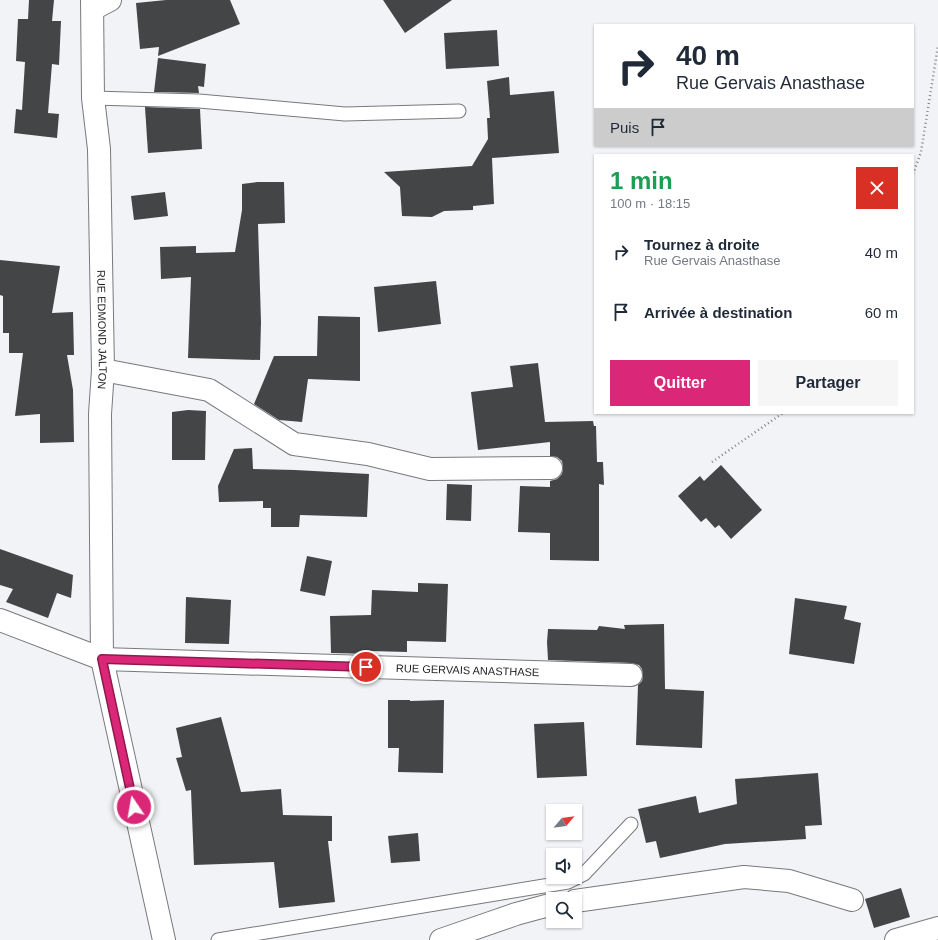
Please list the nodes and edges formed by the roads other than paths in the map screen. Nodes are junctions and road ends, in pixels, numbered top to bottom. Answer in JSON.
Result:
{"nodes":[{"id":1,"x":98,"y":3,"type":"edge"},
{"id":2,"x":93,"y":98,"type":"junction"},
{"id":3,"x":459,"y":111,"type":"dead end"},
{"id":4,"x":103,"y":370,"type":"junction"},
{"id":5,"x":551,"y":468,"type":"dead end"},
{"id":6,"x":0,"y":620,"type":"edge"},
{"id":7,"x":102,"y":659,"type":"junction"},
{"id":8,"x":631,"y":675,"type":"dead end"},
{"id":9,"x":631,"y":824,"type":"dead end"},
{"id":10,"x":582,"y":899,"type":"edge"},
{"id":11,"x":852,"y":900,"type":"dead end"},
{"id":12,"x":546,"y":906,"type":"edge"},
{"id":13,"x":938,"y":928,"type":"edge"},
{"id":14,"x":164,"y":940,"type":"edge"},
{"id":15,"x":218,"y":940,"type":"edge"},
{"id":16,"x":441,"y":940,"type":"edge"},
{"id":17,"x":896,"y":940,"type":"edge"}],
"edges":[{"from":1,"to":2,"type":"street","name":"RUE EDMOND JALTON"},
{"from":2,"to":3,"type":"lane"},
{"from":2,"to":4,"type":"street","name":"RUE EDMOND JALTON"},
{"from":4,"to":5,"type":"street"},
{"from":4,"to":7,"type":"street","name":"RUE EDMOND JALTON"},
{"from":6,"to":7,"type":"street","name":"RUE GERVAIS ANASTHASE"},
{"from":7,"to":8,"type":"street","name":"RUE GERVAIS ANASTHASE"},
{"from":7,"to":14,"type":"street","name":"RUE EDMOND JALTON"},
{"from":9,"to":15,"type":"lane"},
{"from":10,"to":11,"type":"street"},
{"from":12,"to":16,"type":"street"},
{"from":13,"to":17,"type":"street"}]}
